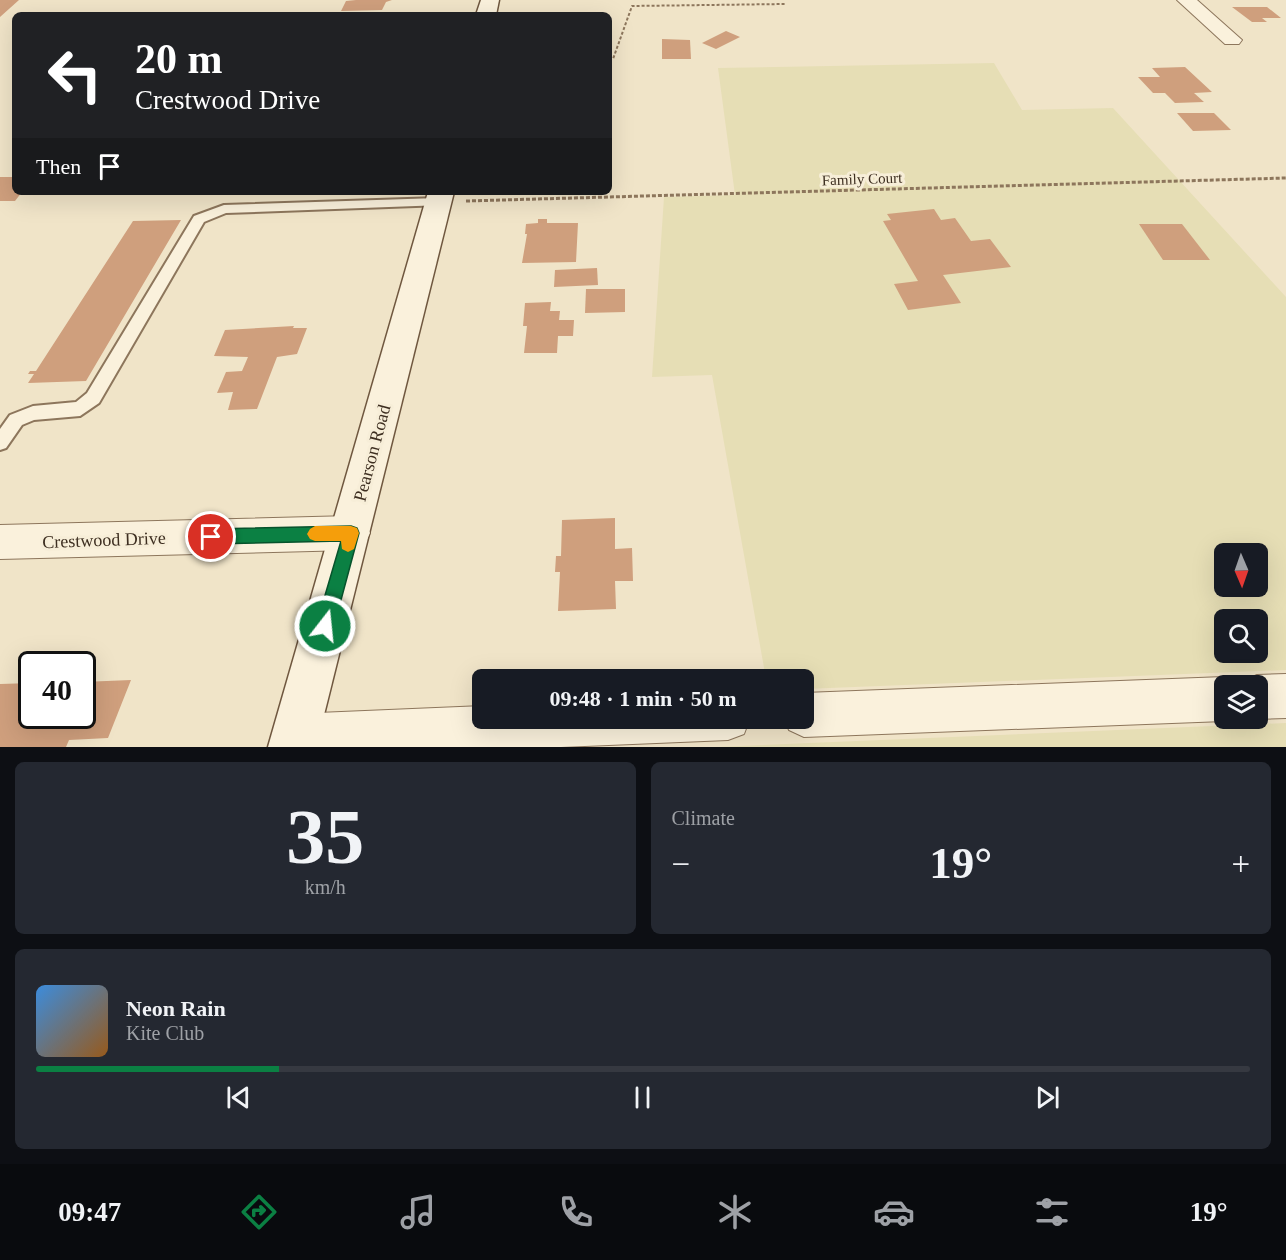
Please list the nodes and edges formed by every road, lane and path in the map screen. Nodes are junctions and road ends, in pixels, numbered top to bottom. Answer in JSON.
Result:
{"nodes":[{"id":1,"x":1186,"y":0,"type":"edge"},
{"id":2,"x":785,"y":4,"type":"dead end"},
{"id":3,"x":1232,"y":40,"type":"dead end"},
{"id":4,"x":612,"y":59,"type":"edge"},
{"id":5,"x":1286,"y":178,"type":"edge"},
{"id":6,"x":612,"y":193,"type":"edge"},
{"id":7,"x":529,"y":195,"type":"edge"},
{"id":8,"x":440,"y":197,"type":"edge"},
{"id":9,"x":0,"y":443,"type":"edge"},
{"id":10,"x":351,"y":533,"type":"junction"},
{"id":11,"x":0,"y":542,"type":"edge"},
{"id":12,"x":1286,"y":696,"type":"edge"},
{"id":13,"x":1268,"y":697,"type":"edge"},
{"id":14,"x":1214,"y":699,"type":"edge"},
{"id":15,"x":814,"y":716,"type":"edge"},
{"id":16,"x":520,"y":729,"type":"edge"},
{"id":17,"x":293,"y":741,"type":"edge"}],
"edges":[{"from":1,"to":3,"type":"street"},
{"from":2,"to":4,"type":"path"},
{"from":5,"to":6,"type":"path","name":"Family Court"},
{"from":7,"to":8,"type":"path","name":"Family Court"},
{"from":8,"to":9,"type":"lane"},
{"from":8,"to":10,"type":"street","name":"Pearson Road"},
{"from":10,"to":11,"type":"street","name":"Crestwood Drive"},
{"from":10,"to":17,"type":"street","name":"Pearson Road"},
{"from":12,"to":13,"type":"street"},
{"from":14,"to":15,"type":"street"},
{"from":16,"to":17,"type":"street"}]}
